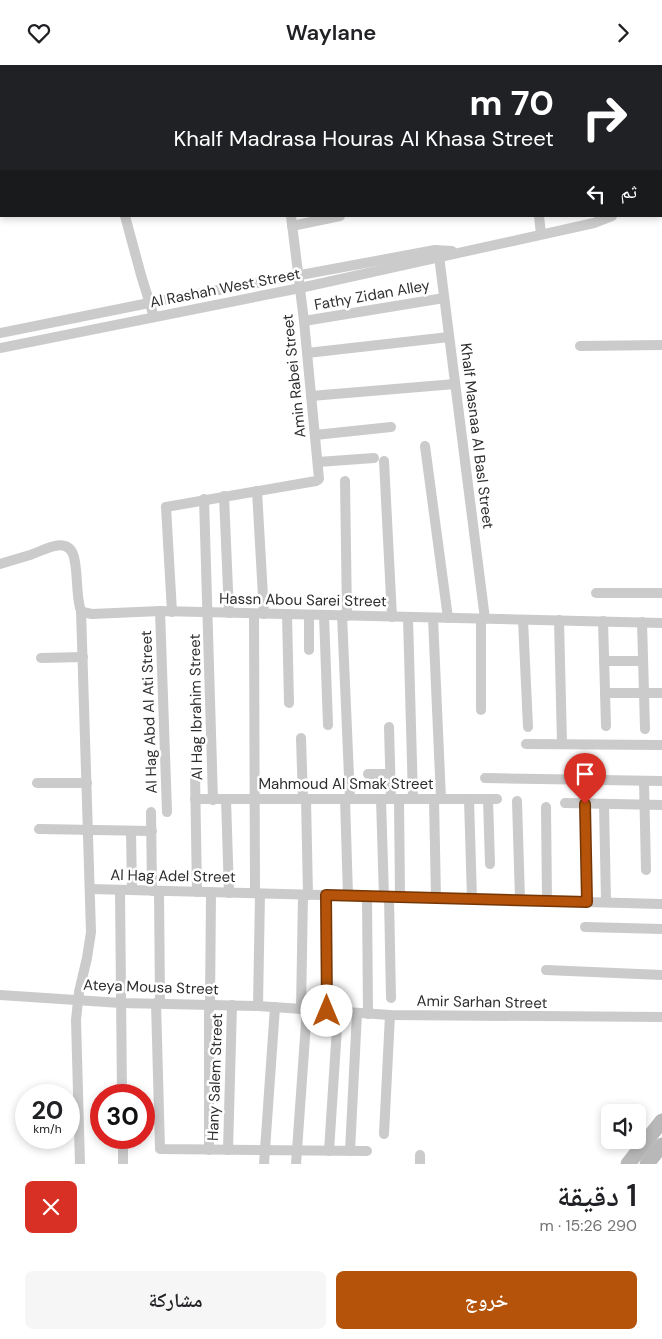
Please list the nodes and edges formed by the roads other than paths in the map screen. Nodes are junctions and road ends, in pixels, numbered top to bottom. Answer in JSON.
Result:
{"nodes":[{"id":1,"x":125,"y":217,"type":"edge"},
{"id":2,"x":330,"y":217,"type":"edge"},
{"id":3,"x":539,"y":217,"type":"edge"},
{"id":4,"x":609,"y":217,"type":"edge"},
{"id":5,"x":292,"y":221,"type":"edge"},
{"id":6,"x":541,"y":234,"type":"junction"},
{"id":7,"x":455,"y":253,"type":"junction"},
{"id":8,"x":439,"y":256,"type":"junction"},
{"id":9,"x":298,"y":275,"type":"junction"},
{"id":10,"x":263,"y":282,"type":"junction"},
{"id":11,"x":300,"y":288,"type":"junction"},
{"id":12,"x":265,"y":295,"type":"junction"},
{"id":13,"x":444,"y":298,"type":"junction"},
{"id":14,"x":149,"y":303,"type":"junction"},
{"id":15,"x":154,"y":317,"type":"junction"},
{"id":16,"x":304,"y":321,"type":"junction"},
{"id":17,"x":13,"y":330,"type":"junction"},
{"id":18,"x":0,"y":333,"type":"edge"},
{"id":19,"x":449,"y":337,"type":"junction"},
{"id":20,"x":17,"y":344,"type":"junction"},
{"id":21,"x":662,"y":345,"type":"edge"},
{"id":22,"x":580,"y":346,"type":"dead end"},
{"id":23,"x":0,"y":348,"type":"edge"},
{"id":24,"x":307,"y":353,"type":"junction"},
{"id":25,"x":455,"y":384,"type":"junction"},
{"id":26,"x":311,"y":396,"type":"junction"},
{"id":27,"x":391,"y":427,"type":"dead end"},
{"id":28,"x":315,"y":435,"type":"junction"},
{"id":29,"x":426,"y":446,"type":"dead end"},
{"id":30,"x":318,"y":462,"type":"junction"},
{"id":31,"x":345,"y":481,"type":"dead end"},
{"id":32,"x":257,"y":491,"type":"junction"},
{"id":33,"x":224,"y":496,"type":"junction"},
{"id":34,"x":204,"y":499,"type":"junction"},
{"id":35,"x":0,"y":564,"type":"edge"},
{"id":36,"x":596,"y":593,"type":"dead end"},
{"id":37,"x":662,"y":593,"type":"edge"},
{"id":38,"x":81,"y":610,"type":"junction"},
{"id":39,"x":160,"y":611,"type":"junction"},
{"id":40,"x":172,"y":612,"type":"junction"},
{"id":41,"x":208,"y":613,"type":"junction"},
{"id":42,"x":229,"y":613,"type":"junction"},
{"id":43,"x":258,"y":614,"type":"junction"},
{"id":44,"x":287,"y":614,"type":"junction"},
{"id":45,"x":309,"y":615,"type":"junction"},
{"id":46,"x":324,"y":615,"type":"junction"},
{"id":47,"x":345,"y":616,"type":"junction"},
{"id":48,"x":392,"y":617,"type":"junction"},
{"id":49,"x":408,"y":617,"type":"junction"},
{"id":50,"x":433,"y":617,"type":"junction"},
{"id":51,"x":448,"y":618,"type":"junction"},
{"id":52,"x":483,"y":619,"type":"junction"},
{"id":53,"x":523,"y":619,"type":"junction"},
{"id":54,"x":559,"y":620,"type":"junction"},
{"id":55,"x":603,"y":621,"type":"junction"},
{"id":56,"x":642,"y":622,"type":"junction"},
{"id":57,"x":662,"y":623,"type":"edge"},
{"id":58,"x":309,"y":651,"type":"dead end"},
{"id":59,"x":82,"y":657,"type":"junction"},
{"id":60,"x":42,"y":658,"type":"dead end"},
{"id":61,"x":604,"y":661,"type":"junction"},
{"id":62,"x":643,"y":661,"type":"junction"},
{"id":63,"x":605,"y":693,"type":"junction"},
{"id":64,"x":644,"y":693,"type":"junction"},
{"id":65,"x":662,"y":693,"type":"edge"},
{"id":66,"x":289,"y":703,"type":"dead end"},
{"id":67,"x":481,"y":710,"type":"dead end"},
{"id":68,"x":328,"y":725,"type":"dead end"},
{"id":69,"x":606,"y":726,"type":"dead end"},
{"id":70,"x":389,"y":727,"type":"dead end"},
{"id":71,"x":528,"y":727,"type":"dead end"},
{"id":72,"x":645,"y":729,"type":"dead end"},
{"id":73,"x":301,"y":738,"type":"dead end"},
{"id":74,"x":526,"y":744,"type":"dead end"},
{"id":75,"x":562,"y":744,"type":"junction"},
{"id":76,"x":662,"y":745,"type":"edge"},
{"id":77,"x":195,"y":773,"type":"dead end"},
{"id":78,"x":368,"y":774,"type":"dead end"},
{"id":79,"x":390,"y":774,"type":"junction"},
{"id":80,"x":485,"y":778,"type":"dead end"},
{"id":81,"x":644,"y":781,"type":"junction"},
{"id":82,"x":662,"y":781,"type":"edge"},
{"id":83,"x":37,"y":783,"type":"dead end"},
{"id":84,"x":87,"y":783,"type":"junction"},
{"id":85,"x":195,"y":799,"type":"junction"},
{"id":86,"x":226,"y":799,"type":"junction"},
{"id":87,"x":255,"y":799,"type":"junction"},
{"id":88,"x":304,"y":799,"type":"junction"},
{"id":89,"x":348,"y":799,"type":"junction"},
{"id":90,"x":390,"y":799,"type":"junction"},
{"id":91,"x":413,"y":799,"type":"junction"},
{"id":92,"x":438,"y":799,"type":"junction"},
{"id":93,"x":469,"y":799,"type":"junction"},
{"id":94,"x":213,"y":800,"type":"junction"},
{"id":95,"x":517,"y":801,"type":"dead end"},
{"id":96,"x":565,"y":803,"type":"dead end"},
{"id":97,"x":585,"y":804,"type":"junction"},
{"id":98,"x":604,"y":804,"type":"junction"},
{"id":99,"x":645,"y":805,"type":"junction"},
{"id":100,"x":662,"y":805,"type":"edge"},
{"id":101,"x":546,"y":807,"type":"dead end"},
{"id":102,"x":151,"y":812,"type":"dead end"},
{"id":103,"x":167,"y":812,"type":"dead end"},
{"id":104,"x":39,"y":829,"type":"dead end"},
{"id":105,"x":88,"y":829,"type":"junction"},
{"id":106,"x":132,"y":831,"type":"junction"},
{"id":107,"x":152,"y":831,"type":"junction"},
{"id":108,"x":490,"y":864,"type":"dead end"},
{"id":109,"x":646,"y":870,"type":"dead end"},
{"id":110,"x":90,"y":889,"type":"junction"},
{"id":111,"x":120,"y":890,"type":"junction"},
{"id":112,"x":132,"y":890,"type":"junction"},
{"id":113,"x":156,"y":891,"type":"junction"},
{"id":114,"x":197,"y":892,"type":"junction"},
{"id":115,"x":211,"y":892,"type":"junction"},
{"id":116,"x":229,"y":893,"type":"junction"},
{"id":117,"x":258,"y":893,"type":"junction"},
{"id":118,"x":306,"y":895,"type":"junction"},
{"id":119,"x":326,"y":895,"type":"junction"},
{"id":120,"x":348,"y":896,"type":"junction"},
{"id":121,"x":367,"y":896,"type":"junction"},
{"id":122,"x":387,"y":897,"type":"junction"},
{"id":123,"x":400,"y":897,"type":"junction"},
{"id":124,"x":436,"y":898,"type":"junction"},
{"id":125,"x":472,"y":899,"type":"junction"},
{"id":126,"x":520,"y":900,"type":"junction"},
{"id":127,"x":547,"y":901,"type":"junction"},
{"id":128,"x":587,"y":902,"type":"junction"},
{"id":129,"x":606,"y":902,"type":"junction"},
{"id":130,"x":662,"y":904,"type":"edge"},
{"id":131,"x":585,"y":927,"type":"dead end"},
{"id":132,"x":662,"y":929,"type":"edge"},
{"id":133,"x":546,"y":970,"type":"dead end"},
{"id":134,"x":662,"y":975,"type":"edge"},
{"id":135,"x":0,"y":995,"type":"edge"},
{"id":136,"x":391,"y":998,"type":"dead end"},
{"id":137,"x":78,"y":1000,"type":"junction"},
{"id":138,"x":122,"y":1003,"type":"junction"},
{"id":139,"x":158,"y":1003,"type":"junction"},
{"id":140,"x":210,"y":1004,"type":"junction"},
{"id":141,"x":232,"y":1005,"type":"junction"},
{"id":142,"x":258,"y":1006,"type":"junction"},
{"id":143,"x":275,"y":1007,"type":"junction"},
{"id":144,"x":304,"y":1009,"type":"junction"},
{"id":145,"x":333,"y":1011,"type":"junction"},
{"id":146,"x":357,"y":1013,"type":"junction"},
{"id":147,"x":368,"y":1014,"type":"junction"},
{"id":148,"x":390,"y":1015,"type":"junction"},
{"id":149,"x":662,"y":1017,"type":"edge"},
{"id":150,"x":122,"y":1084,"type":"edge"},
{"id":151,"x":662,"y":1121,"type":"edge"},
{"id":152,"x":384,"y":1134,"type":"dead end"},
{"id":153,"x":662,"y":1145,"type":"edge"},
{"id":154,"x":123,"y":1149,"type":"edge"},
{"id":155,"x":209,"y":1150,"type":"junction"},
{"id":156,"x":228,"y":1150,"type":"junction"},
{"id":157,"x":264,"y":1150,"type":"junction"},
{"id":158,"x":296,"y":1150,"type":"junction"},
{"id":159,"x":329,"y":1151,"type":"junction"},
{"id":160,"x":350,"y":1151,"type":"junction"},
{"id":161,"x":367,"y":1151,"type":"dead end"},
{"id":162,"x":80,"y":1164,"type":"edge"},
{"id":163,"x":123,"y":1164,"type":"edge"},
{"id":164,"x":264,"y":1164,"type":"edge"},
{"id":165,"x":296,"y":1164,"type":"edge"},
{"id":166,"x":628,"y":1164,"type":"edge"},
{"id":167,"x":647,"y":1164,"type":"edge"}],
"edges":[{"from":1,"to":14,"type":"street"},
{"from":2,"to":5,"type":"street"},
{"from":3,"to":6,"type":"street"},
{"from":4,"to":6,"type":"street","name":"Al Rashah West Street"},
{"from":5,"to":9,"type":"street","name":"Amin Rabei Street"},
{"from":6,"to":7,"type":"street","name":"Al Rashah West Street"},
{"from":7,"to":8,"type":"street","name":"Al Rashah West Street"},
{"from":7,"to":9,"type":"street","name":"Al Rashah West Street"},
{"from":8,"to":11,"type":"street","name":"Al Rashah West Street"},
{"from":8,"to":13,"type":"street","name":"Khalf Masnaa Al Basl Street"},
{"from":9,"to":10,"type":"street","name":"Al Rashah West Street"},
{"from":9,"to":11,"type":"street","name":"Amin Rabei Street"},
{"from":10,"to":12,"type":"street"},
{"from":10,"to":14,"type":"street","name":"Al Rashah West Street"},
{"from":11,"to":12,"type":"street","name":"Al Rashah West Street"},
{"from":11,"to":16,"type":"street","name":"Amin Rabei Street"},
{"from":12,"to":15,"type":"street","name":"Al Rashah West Street"},
{"from":13,"to":16,"type":"street","name":"Fathy Zidan Alley"},
{"from":13,"to":19,"type":"street","name":"Khalf Masnaa Al Basl Street"},
{"from":14,"to":15,"type":"street"},
{"from":14,"to":17,"type":"street","name":"Al Rashah West Street"},
{"from":15,"to":20,"type":"street","name":"Al Rashah West Street"},
{"from":16,"to":24,"type":"street","name":"Amin Rabei Street"},
{"from":17,"to":18,"type":"street","name":"Al Rashah West Street"},
{"from":17,"to":20,"type":"street"},
{"from":19,"to":24,"type":"street"},
{"from":19,"to":25,"type":"street","name":"Khalf Masnaa Al Basl Street"},
{"from":20,"to":23,"type":"street","name":"Al Rashah West Street"},
{"from":21,"to":22,"type":"street"},
{"from":24,"to":26,"type":"street","name":"Amin Rabei Street"},
{"from":25,"to":26,"type":"street"},
{"from":25,"to":52,"type":"street","name":"Khalf Masnaa Al Basl Street"},
{"from":26,"to":28,"type":"street","name":"Amin Rabei Street"},
{"from":27,"to":28,"type":"street"},
{"from":28,"to":30,"type":"street","name":"Amin Rabei Street"},
{"from":29,"to":51,"type":"street"},
{"from":30,"to":32,"type":"street"},
{"from":30,"to":48,"type":"street"},
{"from":31,"to":47,"type":"street"},
{"from":32,"to":33,"type":"street"},
{"from":32,"to":43,"type":"street"},
{"from":33,"to":34,"type":"street"},
{"from":33,"to":42,"type":"street"},
{"from":34,"to":40,"type":"street"},
{"from":34,"to":41,"type":"street","name":"Al Hag Ibrahim Street"},
{"from":35,"to":38,"type":"street"},
{"from":36,"to":37,"type":"street"},
{"from":38,"to":39,"type":"street","name":"Hassn Abou Sarei Street"},
{"from":38,"to":59,"type":"street"},
{"from":39,"to":40,"type":"street","name":"Hassn Abou Sarei Street"},
{"from":39,"to":103,"type":"street","name":"Al Hag Abd Al Ati Street"},
{"from":40,"to":41,"type":"street","name":"Hassn Abou Sarei Street"},
{"from":41,"to":42,"type":"street","name":"Hassn Abou Sarei Street"},
{"from":41,"to":94,"type":"street","name":"Al Hag Ibrahim Street"},
{"from":42,"to":43,"type":"street","name":"Hassn Abou Sarei Street"},
{"from":43,"to":44,"type":"street","name":"Hassn Abou Sarei Street"},
{"from":43,"to":87,"type":"street"},
{"from":44,"to":45,"type":"street","name":"Hassn Abou Sarei Street"},
{"from":44,"to":66,"type":"street"},
{"from":45,"to":46,"type":"street","name":"Hassn Abou Sarei Street"},
{"from":45,"to":58,"type":"street"},
{"from":46,"to":47,"type":"street","name":"Hassn Abou Sarei Street"},
{"from":46,"to":68,"type":"street"},
{"from":47,"to":48,"type":"street","name":"Hassn Abou Sarei Street"},
{"from":47,"to":89,"type":"street"},
{"from":48,"to":49,"type":"street","name":"Hassn Abou Sarei Street"},
{"from":49,"to":50,"type":"street","name":"Hassn Abou Sarei Street"},
{"from":49,"to":91,"type":"street"},
{"from":50,"to":51,"type":"street","name":"Hassn Abou Sarei Street"},
{"from":50,"to":92,"type":"street"},
{"from":51,"to":52,"type":"street","name":"Hassn Abou Sarei Street"},
{"from":52,"to":53,"type":"street","name":"Hassn Abou Sarei Street"},
{"from":52,"to":67,"type":"street","name":"Khalf Masnaa Al Basl Street"},
{"from":53,"to":54,"type":"street","name":"Hassn Abou Sarei Street"},
{"from":53,"to":71,"type":"street"},
{"from":54,"to":55,"type":"street","name":"Hassn Abou Sarei Street"},
{"from":54,"to":75,"type":"street"},
{"from":55,"to":56,"type":"street","name":"Hassn Abou Sarei Street"},
{"from":55,"to":61,"type":"street"},
{"from":56,"to":57,"type":"street","name":"Hassn Abou Sarei Street"},
{"from":56,"to":62,"type":"street"},
{"from":59,"to":60,"type":"street"},
{"from":59,"to":84,"type":"street"},
{"from":61,"to":62,"type":"street"},
{"from":61,"to":63,"type":"street"},
{"from":62,"to":64,"type":"street"},
{"from":63,"to":64,"type":"street"},
{"from":63,"to":69,"type":"street"},
{"from":64,"to":65,"type":"street"},
{"from":64,"to":72,"type":"street"},
{"from":70,"to":79,"type":"street"},
{"from":73,"to":88,"type":"street"},
{"from":74,"to":75,"type":"street"},
{"from":75,"to":76,"type":"street"},
{"from":77,"to":85,"type":"street"},
{"from":78,"to":79,"type":"street"},
{"from":79,"to":90,"type":"street"},
{"from":80,"to":81,"type":"street"},
{"from":81,"to":82,"type":"street"},
{"from":81,"to":99,"type":"street"},
{"from":83,"to":84,"type":"street"},
{"from":84,"to":105,"type":"street"},
{"from":85,"to":94,"type":"street","name":"Mahmoud Al Smak Street"},
{"from":85,"to":114,"type":"street"},
{"from":86,"to":87,"type":"street","name":"Mahmoud Al Smak Street"},
{"from":86,"to":94,"type":"street","name":"Mahmoud Al Smak Street"},
{"from":86,"to":116,"type":"street"},
{"from":87,"to":88,"type":"street","name":"Mahmoud Al Smak Street"},
{"from":87,"to":117,"type":"street"},
{"from":88,"to":89,"type":"street","name":"Mahmoud Al Smak Street"},
{"from":88,"to":118,"type":"street"},
{"from":89,"to":90,"type":"street","name":"Mahmoud Al Smak Street"},
{"from":89,"to":120,"type":"street"},
{"from":90,"to":91,"type":"street","name":"Mahmoud Al Smak Street"},
{"from":90,"to":122,"type":"street"},
{"from":90,"to":123,"type":"street"},
{"from":91,"to":92,"type":"street","name":"Mahmoud Al Smak Street"},
{"from":92,"to":93,"type":"street","name":"Mahmoud Al Smak Street"},
{"from":92,"to":124,"type":"street"},
{"from":93,"to":108,"type":"street","name":"Mahmoud Al Smak Street"},
{"from":93,"to":125,"type":"street"},
{"from":95,"to":126,"type":"street"},
{"from":96,"to":97,"type":"street"},
{"from":97,"to":98,"type":"street"},
{"from":97,"to":128,"type":"street"},
{"from":98,"to":99,"type":"street"},
{"from":98,"to":129,"type":"street"},
{"from":99,"to":100,"type":"street"},
{"from":99,"to":109,"type":"street"},
{"from":101,"to":127,"type":"street"},
{"from":102,"to":107,"type":"street"},
{"from":104,"to":105,"type":"street"},
{"from":105,"to":106,"type":"street"},
{"from":105,"to":110,"type":"street"},
{"from":106,"to":107,"type":"street"},
{"from":106,"to":112,"type":"street"},
{"from":107,"to":113,"type":"street"},
{"from":110,"to":111,"type":"street","name":"Al Hag Adel Street"},
{"from":110,"to":137,"type":"street"},
{"from":111,"to":112,"type":"street","name":"Al Hag Adel Street"},
{"from":111,"to":138,"type":"street"},
{"from":112,"to":113,"type":"street","name":"Al Hag Adel Street"},
{"from":113,"to":114,"type":"street","name":"Al Hag Adel Street"},
{"from":113,"to":139,"type":"street"},
{"from":114,"to":115,"type":"street","name":"Al Hag Adel Street"},
{"from":115,"to":116,"type":"street","name":"Al Hag Adel Street"},
{"from":115,"to":140,"type":"street"},
{"from":116,"to":117,"type":"street","name":"Al Hag Adel Street"},
{"from":117,"to":118,"type":"street","name":"Al Hag Adel Street"},
{"from":117,"to":142,"type":"street"},
{"from":118,"to":119,"type":"street","name":"Al Hag Adel Street"},
{"from":118,"to":144,"type":"street"},
{"from":119,"to":120,"type":"street","name":"Al Hag Adel Street"},
{"from":119,"to":145,"type":"street"},
{"from":120,"to":121,"type":"street","name":"Al Hag Adel Street"},
{"from":121,"to":122,"type":"street","name":"Al Hag Adel Street"},
{"from":121,"to":147,"type":"street"},
{"from":122,"to":123,"type":"street","name":"Al Hag Adel Street"},
{"from":122,"to":136,"type":"street"},
{"from":123,"to":124,"type":"street","name":"Al Hag Adel Street"},
{"from":124,"to":125,"type":"street","name":"Al Hag Adel Street"},
{"from":125,"to":126,"type":"street","name":"Al Hag Adel Street"},
{"from":126,"to":127,"type":"street","name":"Al Hag Adel Street"},
{"from":127,"to":128,"type":"street","name":"Al Hag Adel Street"},
{"from":128,"to":129,"type":"street","name":"Al Hag Adel Street"},
{"from":129,"to":130,"type":"street","name":"Al Hag Adel Street"},
{"from":131,"to":132,"type":"street"},
{"from":133,"to":134,"type":"street"},
{"from":135,"to":137,"type":"street","name":"Ateya Mousa Street"},
{"from":137,"to":138,"type":"street","name":"Ateya Mousa Street"},
{"from":137,"to":162,"type":"street"},
{"from":138,"to":139,"type":"street","name":"Ateya Mousa Street"},
{"from":138,"to":150,"type":"street"},
{"from":139,"to":140,"type":"street","name":"Ateya Mousa Street"},
{"from":139,"to":155,"type":"street"},
{"from":140,"to":141,"type":"street","name":"Ateya Mousa Street"},
{"from":140,"to":155,"type":"street"},
{"from":141,"to":142,"type":"street","name":"Ateya Mousa Street"},
{"from":141,"to":156,"type":"street","name":"Hany Salem Street"},
{"from":142,"to":143,"type":"street","name":"Ateya Mousa Street"},
{"from":143,"to":144,"type":"street","name":"Ateya Mousa Street"},
{"from":143,"to":157,"type":"street"},
{"from":144,"to":145,"type":"street","name":"Amir Sarhan Street"},
{"from":144,"to":158,"type":"street"},
{"from":145,"to":146,"type":"street","name":"Amir Sarhan Street"},
{"from":145,"to":159,"type":"street"},
{"from":146,"to":147,"type":"street","name":"Amir Sarhan Street"},
{"from":146,"to":160,"type":"street"},
{"from":147,"to":148,"type":"street","name":"Amir Sarhan Street"},
{"from":148,"to":149,"type":"street","name":"Amir Sarhan Street"},
{"from":148,"to":152,"type":"street"},
{"from":151,"to":166,"type":"main road"},
{"from":153,"to":167,"type":"main road"},
{"from":154,"to":163,"type":"street"},
{"from":155,"to":156,"type":"street"},
{"from":156,"to":157,"type":"street"},
{"from":157,"to":158,"type":"street"},
{"from":157,"to":164,"type":"street"},
{"from":158,"to":159,"type":"street"},
{"from":158,"to":165,"type":"street"},
{"from":159,"to":160,"type":"street"},
{"from":160,"to":161,"type":"street"}]}
